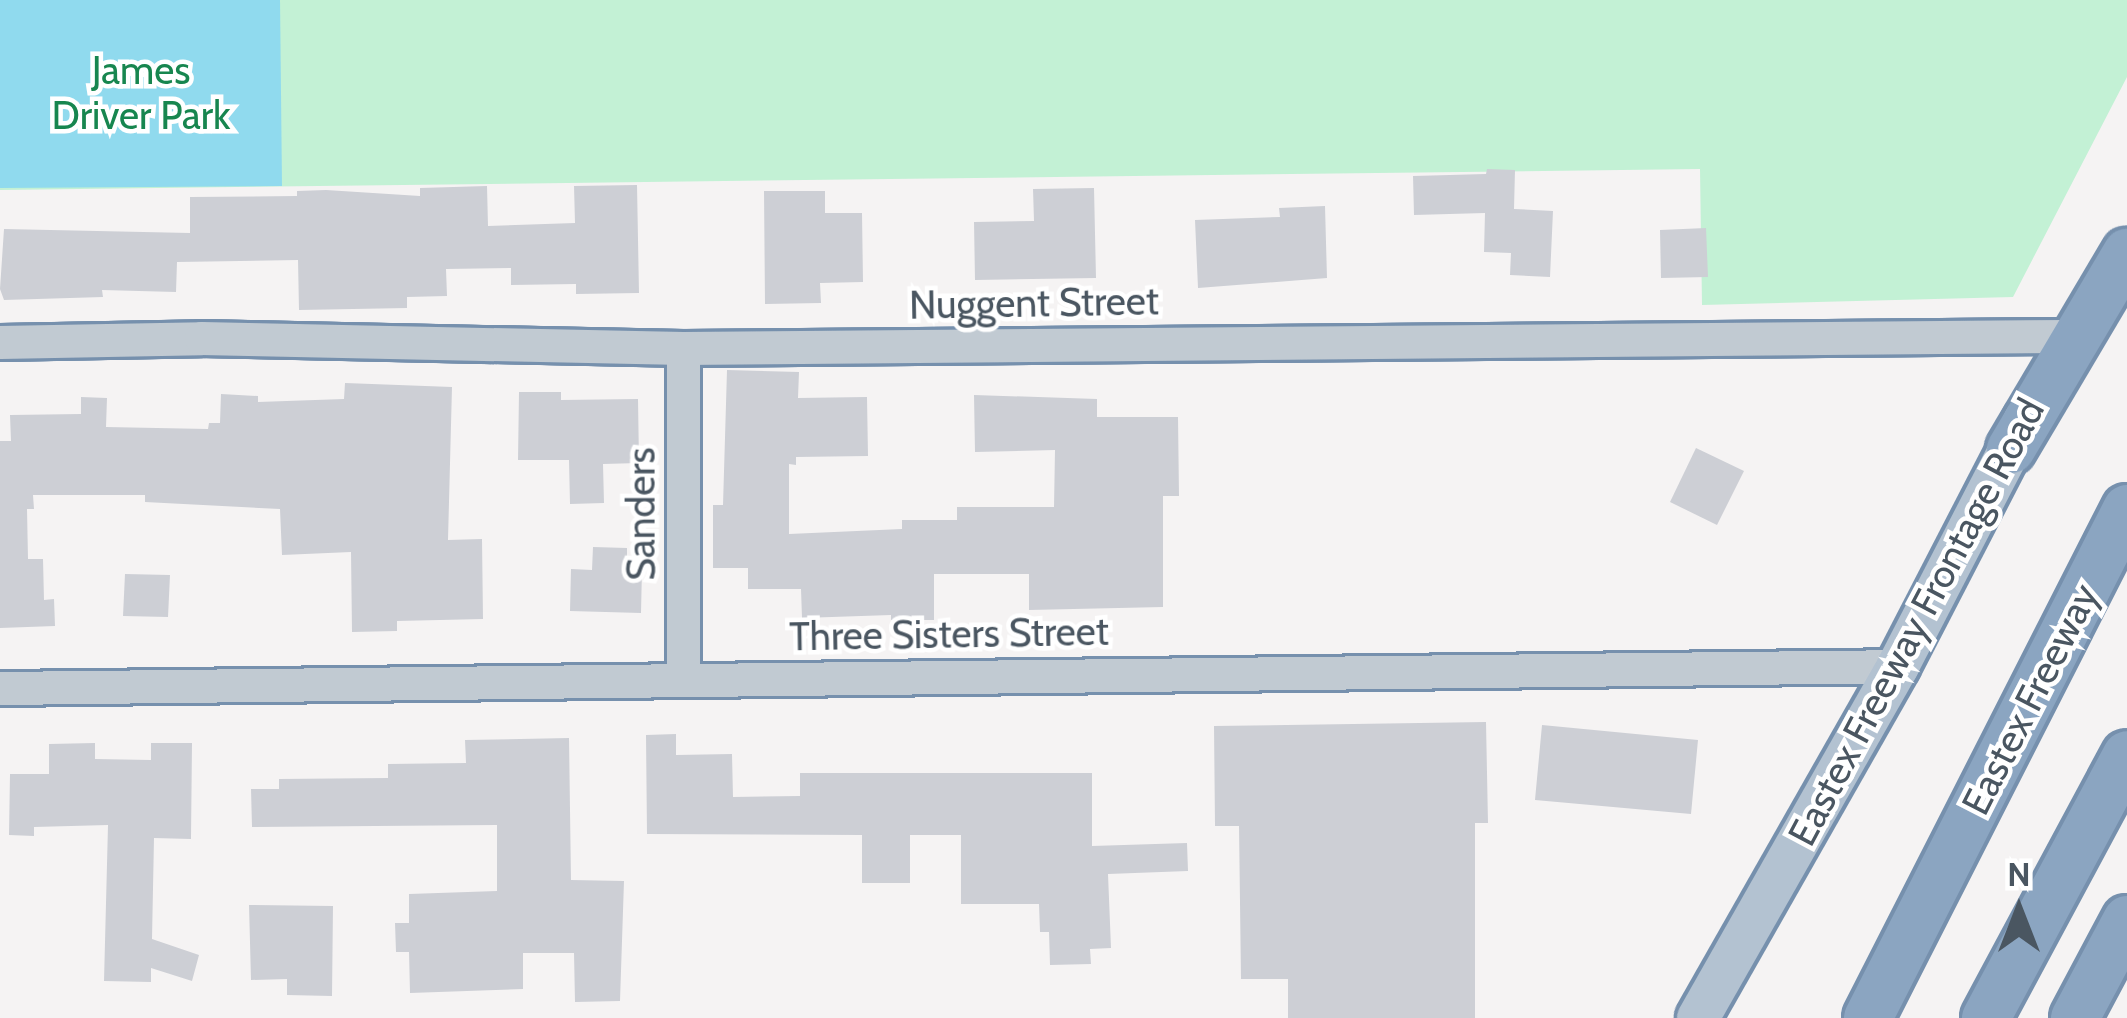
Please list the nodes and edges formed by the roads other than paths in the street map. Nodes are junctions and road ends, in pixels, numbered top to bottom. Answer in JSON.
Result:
{"nodes":[{"id":1,"x":2127,"y":221,"type":"edge"},
{"id":2,"x":2127,"y":253,"type":"edge"},
{"id":3,"x":2069,"y":336,"type":"junction"},
{"id":4,"x":0,"y":342,"type":"edge"},
{"id":5,"x":683,"y":348,"type":"junction"},
{"id":6,"x":2011,"y":449,"type":"junction"},
{"id":7,"x":2127,"y":509,"type":"edge"},
{"id":8,"x":1898,"y":666,"type":"junction"},
{"id":9,"x":683,"y":679,"type":"junction"},
{"id":10,"x":0,"y":688,"type":"edge"},
{"id":11,"x":2127,"y":755,"type":"edge"},
{"id":12,"x":2127,"y":920,"type":"edge"},
{"id":13,"x":1698,"y":1018,"type":"edge"},
{"id":14,"x":1868,"y":1018,"type":"edge"},
{"id":15,"x":1986,"y":1018,"type":"edge"},
{"id":16,"x":2074,"y":1018,"type":"edge"}],
"edges":[{"from":1,"to":3,"type":"main road","name":"Eastex Freeway Frontage Road"},
{"from":2,"to":6,"type":"highway"},
{"from":3,"to":5,"type":"street","name":"Nuggent Street"},
{"from":3,"to":6,"type":"main road","name":"Eastex Freeway Frontage Road"},
{"from":4,"to":5,"type":"street","name":"Nuggent Street"},
{"from":5,"to":9,"type":"street","name":"Sanders"},
{"from":6,"to":8,"type":"main road","name":"Eastex Freeway Frontage Road"},
{"from":7,"to":14,"type":"highway","name":"Eastex Freeway"},
{"from":8,"to":9,"type":"street","name":"Three Sisters Street"},
{"from":8,"to":13,"type":"main road","name":"Eastex Freeway Frontage Road"},
{"from":9,"to":10,"type":"street","name":"Three Sisters Street"},
{"from":11,"to":15,"type":"highway"},
{"from":12,"to":16,"type":"highway"}]}
